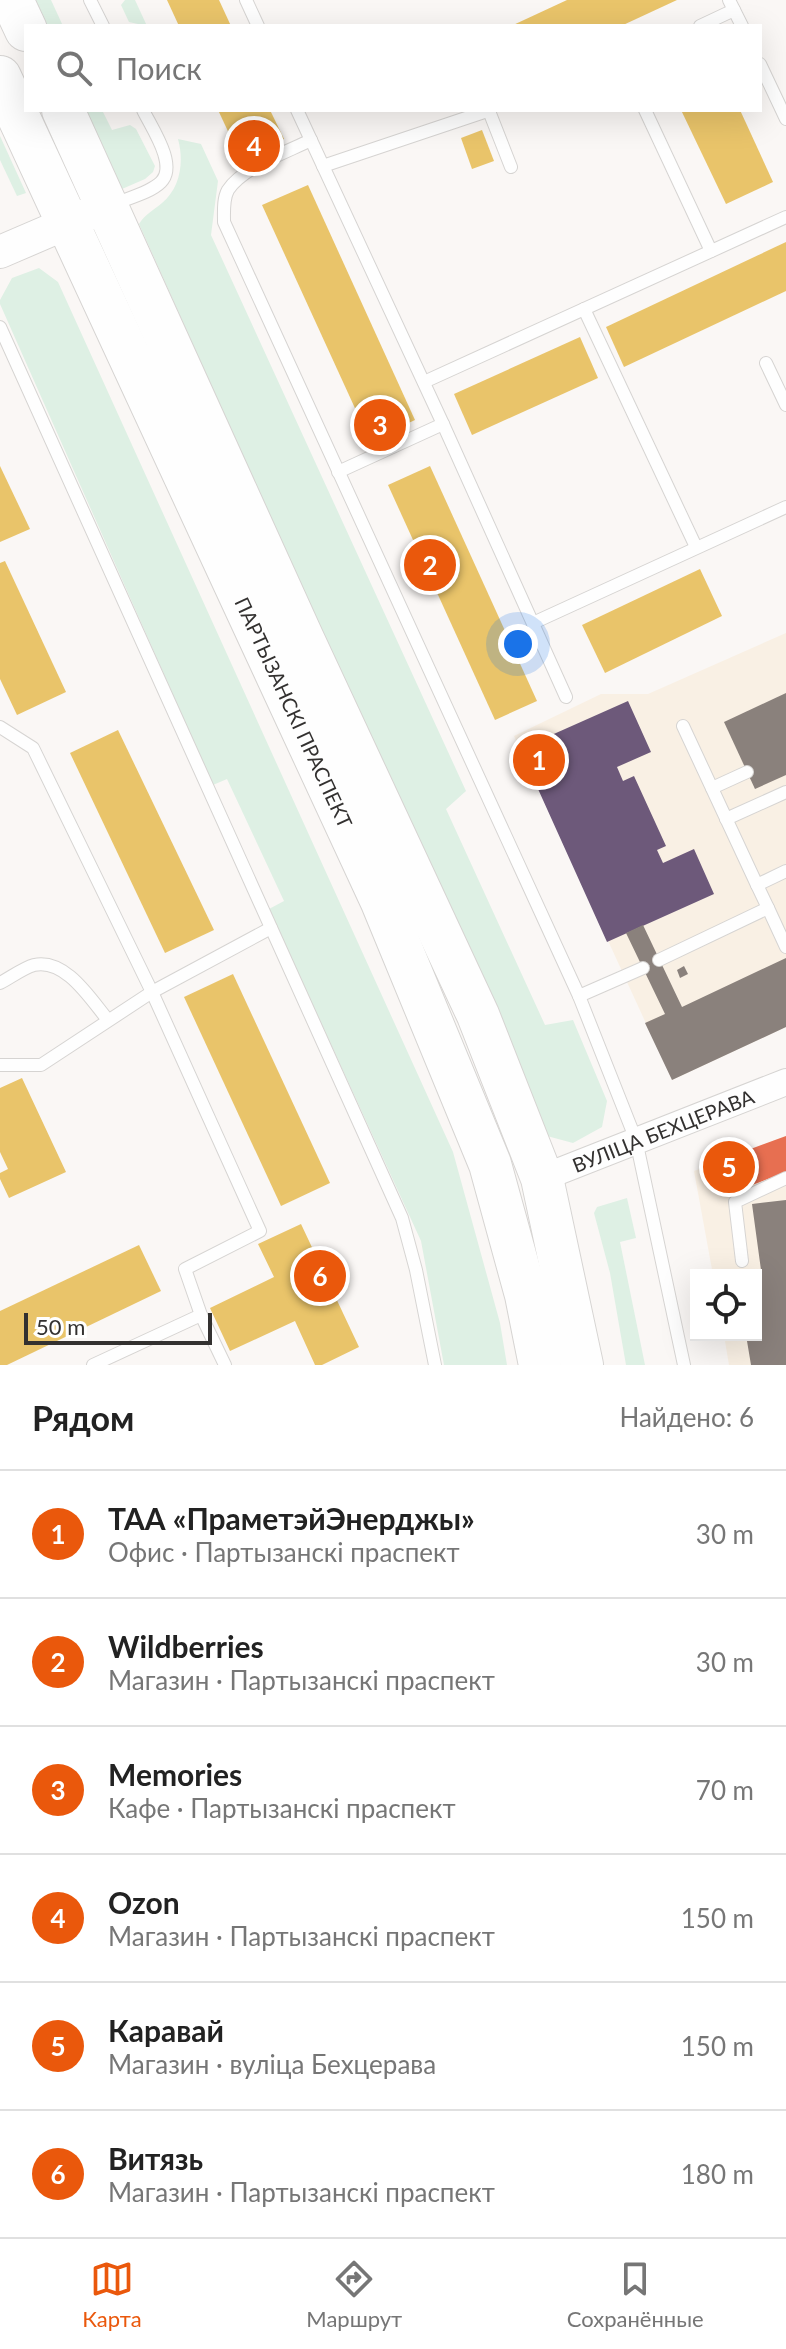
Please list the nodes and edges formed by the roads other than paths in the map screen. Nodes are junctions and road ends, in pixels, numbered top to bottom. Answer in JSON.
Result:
{"nodes":[{"id":1,"x":12,"y":0,"type":"edge"},
{"id":2,"x":90,"y":0,"type":"edge"},
{"id":3,"x":246,"y":0,"type":"edge"},
{"id":4,"x":732,"y":5,"type":"edge"},
{"id":5,"x":102,"y":24,"type":"edge"},
{"id":6,"x":257,"y":24,"type":"edge"},
{"id":7,"x":703,"y":24,"type":"edge"},
{"id":8,"x":741,"y":24,"type":"edge"},
{"id":9,"x":24,"y":26,"type":"edge"},
{"id":10,"x":762,"y":68,"type":"edge"},
{"id":11,"x":0,"y":77,"type":"edge"},
{"id":12,"x":64,"y":112,"type":"edge"},
{"id":13,"x":144,"y":112,"type":"edge"},
{"id":14,"x":298,"y":112,"type":"edge"},
{"id":15,"x":484,"y":112,"type":"edge"},
{"id":16,"x":491,"y":112,"type":"edge"},
{"id":17,"x":646,"y":112,"type":"edge"},
{"id":18,"x":786,"y":119,"type":"edge"},
{"id":19,"x":311,"y":140,"type":"junction"},
{"id":20,"x":323,"y":166,"type":"junction"},
{"id":21,"x":511,"y":167,"type":"dead end"},
{"id":22,"x":107,"y":206,"type":"junction"},
{"id":23,"x":786,"y":217,"type":"edge"},
{"id":24,"x":67,"y":223,"type":"junction"},
{"id":25,"x":711,"y":251,"type":"junction"},
{"id":26,"x":0,"y":252,"type":"edge"},
{"id":27,"x":584,"y":309,"type":"junction"},
{"id":28,"x":0,"y":327,"type":"edge"},
{"id":29,"x":766,"y":363,"type":"dead end"},
{"id":30,"x":424,"y":382,"type":"junction"},
{"id":31,"x":786,"y":405,"type":"edge"},
{"id":32,"x":443,"y":424,"type":"junction"},
{"id":33,"x":338,"y":472,"type":"junction"},
{"id":34,"x":786,"y":507,"type":"edge"},
{"id":35,"x":696,"y":547,"type":"junction"},
{"id":36,"x":533,"y":623,"type":"junction"},
{"id":37,"x":566,"y":697,"type":"dead end"},
{"id":38,"x":683,"y":726,"type":"dead end"},
{"id":39,"x":0,"y":727,"type":"edge"},
{"id":40,"x":747,"y":772,"type":"dead end"},
{"id":41,"x":712,"y":788,"type":"junction"},
{"id":42,"x":786,"y":792,"type":"edge"},
{"id":43,"x":726,"y":819,"type":"junction"},
{"id":44,"x":786,"y":871,"type":"edge"},
{"id":45,"x":757,"y":885,"type":"junction"},
{"id":46,"x":768,"y":908,"type":"junction"},
{"id":47,"x":271,"y":928,"type":"junction"},
{"id":48,"x":786,"y":947,"type":"edge"},
{"id":49,"x":659,"y":960,"type":"dead end"},
{"id":50,"x":643,"y":968,"type":"dead end"},
{"id":51,"x":0,"y":983,"type":"edge"},
{"id":52,"x":152,"y":992,"type":"junction"},
{"id":53,"x":579,"y":996,"type":"junction"},
{"id":54,"x":108,"y":1020,"type":"junction"},
{"id":55,"x":0,"y":1065,"type":"edge"},
{"id":56,"x":786,"y":1082,"type":"edge"},
{"id":57,"x":636,"y":1140,"type":"junction"},
{"id":58,"x":490,"y":1164,"type":"junction"},
{"id":59,"x":542,"y":1178,"type":"junction"},
{"id":60,"x":786,"y":1178,"type":"edge"},
{"id":61,"x":742,"y":1261,"type":"dead end"},
{"id":62,"x":201,"y":1315,"type":"junction"},
{"id":63,"x":93,"y":1365,"type":"edge"},
{"id":64,"x":225,"y":1365,"type":"edge"},
{"id":65,"x":435,"y":1365,"type":"edge"},
{"id":66,"x":540,"y":1365,"type":"edge"},
{"id":67,"x":582,"y":1365,"type":"edge"},
{"id":68,"x":684,"y":1365,"type":"edge"}],
"edges":[{"from":1,"to":9,"type":"main road"},
{"from":2,"to":5,"type":"lane"},
{"from":3,"to":6,"type":"lane"},
{"from":4,"to":7,"type":"lane"},
{"from":4,"to":8,"type":"lane"},
{"from":10,"to":18,"type":"lane"},
{"from":11,"to":24,"type":"main road","name":"ПАРТЫЗАНСКІ ПРАСПЕКТ"},
{"from":12,"to":22,"type":"main road","name":"ПАРТЫЗАНСКІ ПРАСПЕКТ"},
{"from":13,"to":22,"type":"lane"},
{"from":14,"to":19,"type":"lane"},
{"from":15,"to":20,"type":"lane"},
{"from":16,"to":21,"type":"lane"},
{"from":17,"to":25,"type":"lane"},
{"from":19,"to":20,"type":"lane"},
{"from":19,"to":33,"type":"lane"},
{"from":20,"to":30,"type":"lane"},
{"from":22,"to":24,"type":"street"},
{"from":22,"to":59,"type":"main road","name":"ПАРТЫЗАНСКІ ПРАСПЕКТ"},
{"from":23,"to":25,"type":"lane"},
{"from":24,"to":26,"type":"street"},
{"from":24,"to":58,"type":"main road","name":"ПАРТЫЗАНСКІ ПРАСПЕКТ"},
{"from":25,"to":27,"type":"lane"},
{"from":27,"to":30,"type":"lane"},
{"from":27,"to":35,"type":"lane"},
{"from":28,"to":47,"type":"lane"},
{"from":29,"to":31,"type":"lane"},
{"from":30,"to":32,"type":"lane"},
{"from":32,"to":33,"type":"lane"},
{"from":32,"to":36,"type":"lane"},
{"from":33,"to":53,"type":"lane"},
{"from":34,"to":35,"type":"lane"},
{"from":35,"to":36,"type":"lane"},
{"from":36,"to":37,"type":"lane"},
{"from":38,"to":41,"type":"lane"},
{"from":39,"to":52,"type":"lane"},
{"from":40,"to":41,"type":"lane"},
{"from":41,"to":43,"type":"lane"},
{"from":42,"to":43,"type":"lane"},
{"from":43,"to":45,"type":"lane"},
{"from":44,"to":45,"type":"lane"},
{"from":45,"to":46,"type":"lane"},
{"from":46,"to":48,"type":"lane"},
{"from":46,"to":49,"type":"lane"},
{"from":47,"to":52,"type":"lane"},
{"from":47,"to":65,"type":"lane"},
{"from":50,"to":53,"type":"lane"},
{"from":51,"to":54,"type":"lane"},
{"from":52,"to":54,"type":"lane"},
{"from":52,"to":62,"type":"lane"},
{"from":53,"to":57,"type":"lane"},
{"from":54,"to":55,"type":"lane"},
{"from":56,"to":57,"type":"street","name":"ВУЛІЦА БЕХЦЕРАВА"},
{"from":57,"to":59,"type":"street","name":"ВУЛІЦА БЕХЦЕРАВА"},
{"from":57,"to":68,"type":"lane"},
{"from":58,"to":59,"type":"main road"},
{"from":58,"to":66,"type":"main road","name":"ПАРТЫЗАНСКІ ПРАСПЕКТ"},
{"from":59,"to":67,"type":"main road","name":"ПАРТЫЗАНСКІ ПРАСПЕКТ"},
{"from":60,"to":61,"type":"lane"},
{"from":62,"to":63,"type":"lane"},
{"from":62,"to":64,"type":"lane"}]}
